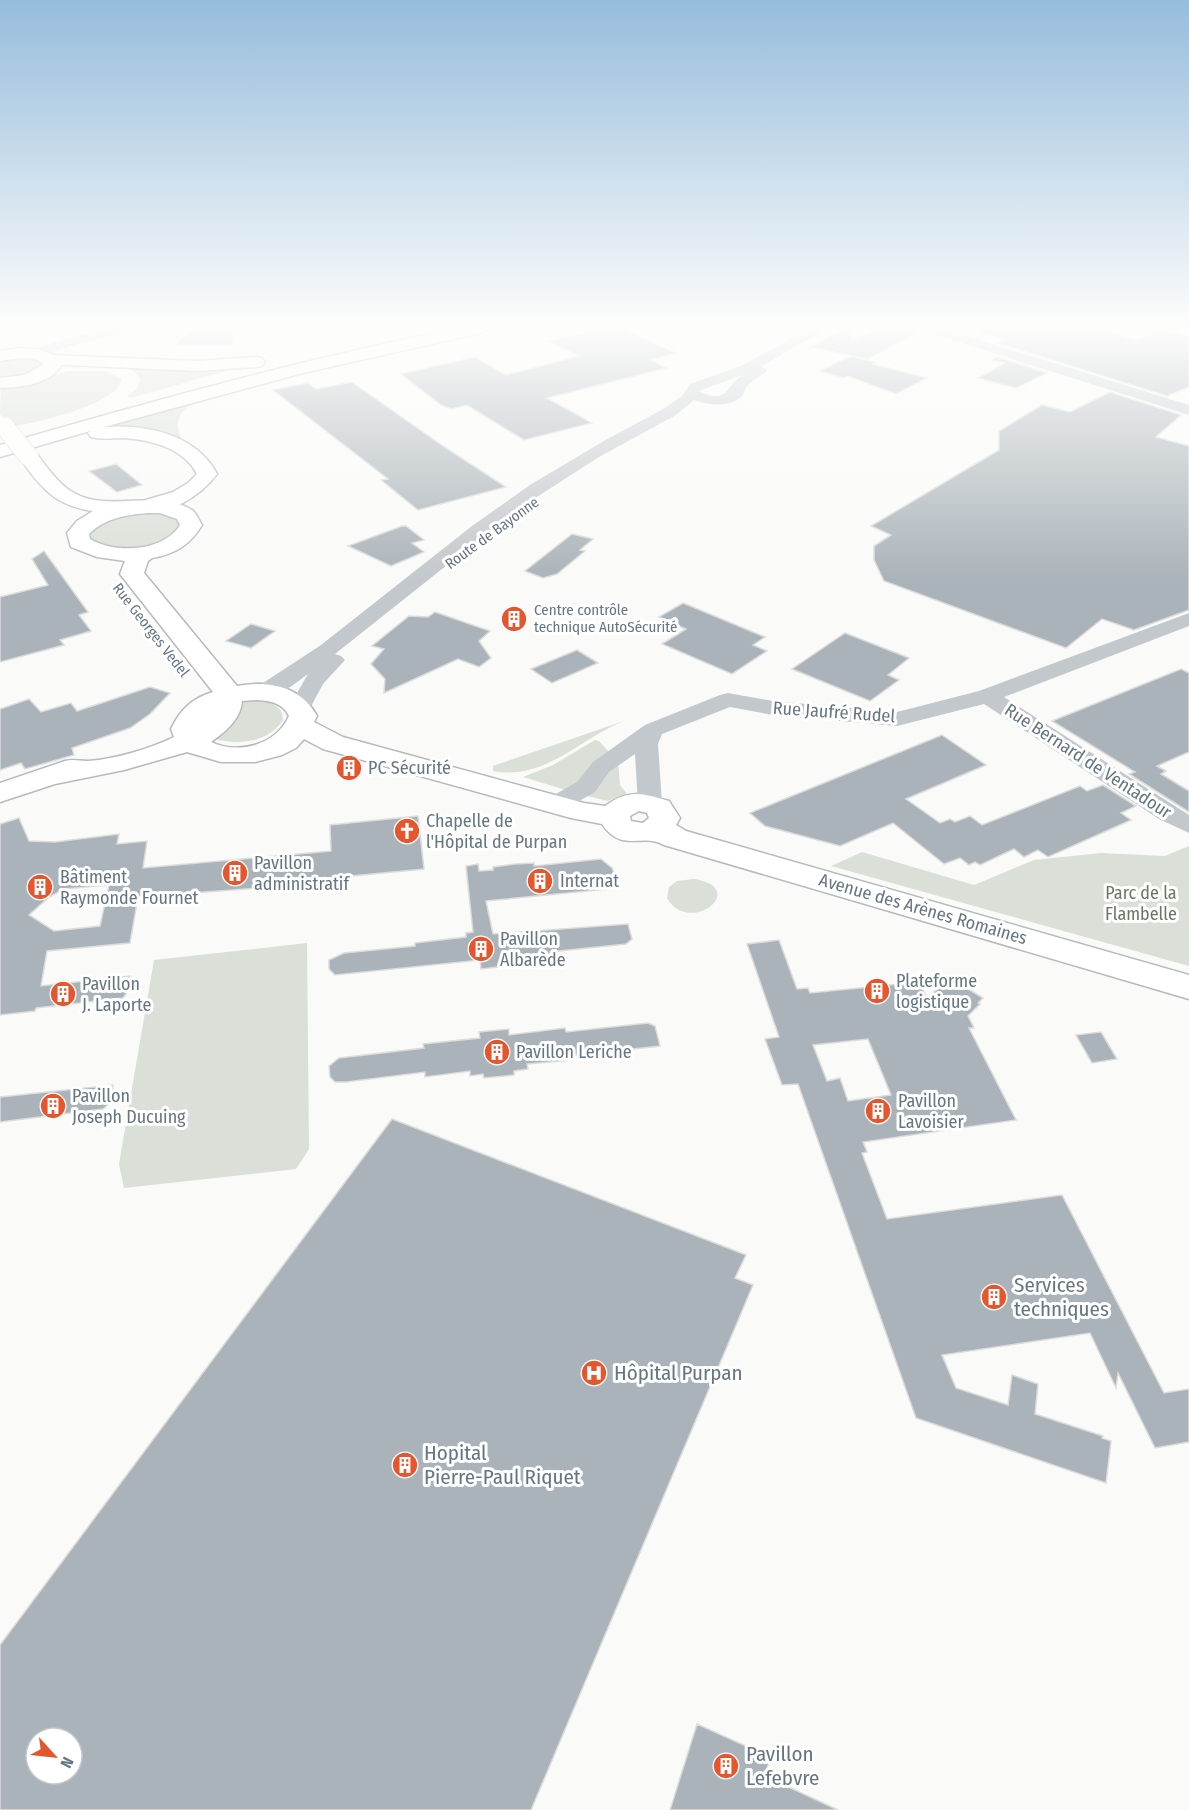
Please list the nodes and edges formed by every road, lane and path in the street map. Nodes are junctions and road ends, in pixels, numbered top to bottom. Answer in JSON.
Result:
{"nodes":[{"id":1,"x":83,"y":412,"type":"edge"},
{"id":2,"x":108,"y":412,"type":"edge"},
{"id":3,"x":125,"y":412,"type":"edge"},
{"id":4,"x":188,"y":412,"type":"edge"},
{"id":5,"x":667,"y":412,"type":"edge"},
{"id":6,"x":686,"y":412,"type":"edge"},
{"id":7,"x":7,"y":443,"type":"edge"},
{"id":8,"x":137,"y":507,"type":"junction"},
{"id":9,"x":185,"y":515,"type":"junction"},
{"id":10,"x":87,"y":523,"type":"junction"},
{"id":11,"x":146,"y":552,"type":"junction"},
{"id":12,"x":107,"y":568,"type":"junction"},
{"id":13,"x":1189,"y":619,"type":"edge"},
{"id":14,"x":265,"y":692,"type":"junction"},
{"id":15,"x":987,"y":696,"type":"junction"},
{"id":16,"x":217,"y":699,"type":"junction"},
{"id":17,"x":301,"y":716,"type":"junction"},
{"id":18,"x":653,"y":730,"type":"junction"},
{"id":19,"x":188,"y":736,"type":"junction"},
{"id":20,"x":333,"y":743,"type":"junction"},
{"id":21,"x":276,"y":746,"type":"junction"},
{"id":22,"x":0,"y":793,"type":"edge"},
{"id":23,"x":556,"y":804,"type":"junction"},
{"id":24,"x":654,"y":816,"type":"junction"},
{"id":25,"x":1189,"y":825,"type":"edge"},
{"id":26,"x":1189,"y":987,"type":"edge"}],
"edges":[{"from":1,"to":7,"type":"main road"},
{"from":2,"to":7,"type":"main road"},
{"from":3,"to":7,"type":"main road"},
{"from":4,"to":9,"type":"main road"},
{"from":5,"to":14,"type":"street","name":"Route de Bayonne"},
{"from":6,"to":17,"type":"street","name":"Route de Bayonne"},
{"from":7,"to":8,"type":"main road"},
{"from":7,"to":8,"type":"main road"},
{"from":7,"to":10,"type":"main road"},
{"from":8,"to":9,"type":"main road"},
{"from":8,"to":10,"type":"main road"},
{"from":9,"to":11,"type":"main road"},
{"from":10,"to":12,"type":"main road","name":"Rue Georges Vedel"},
{"from":11,"to":12,"type":"main road"},
{"from":11,"to":16,"type":"main road","name":"Rue Georges Vedel"},
{"from":12,"to":16,"type":"main road","name":"Rue Georges Vedel"},
{"from":13,"to":15,"type":"street","name":"Rue Jaufré Rudel"},
{"from":14,"to":16,"type":"main road"},
{"from":14,"to":17,"type":"main road"},
{"from":15,"to":18,"type":"street","name":"Rue Jaufré Rudel"},
{"from":15,"to":25,"type":"street","name":"Rue Bernard de Ventadour"},
{"from":16,"to":19,"type":"main road"},
{"from":17,"to":20,"type":"main road"},
{"from":17,"to":21,"type":"main road"},
{"from":18,"to":23,"type":"street","name":"Rue Jaufré Rudel"},
{"from":18,"to":24,"type":"street"},
{"from":19,"to":21,"type":"main road"},
{"from":19,"to":22,"type":"main road"},
{"from":20,"to":21,"type":"main road"},
{"from":20,"to":23,"type":"main road"},
{"from":23,"to":24,"type":"main road"},
{"from":24,"to":26,"type":"main road","name":"Avenue des Arènes Romaines"}]}
